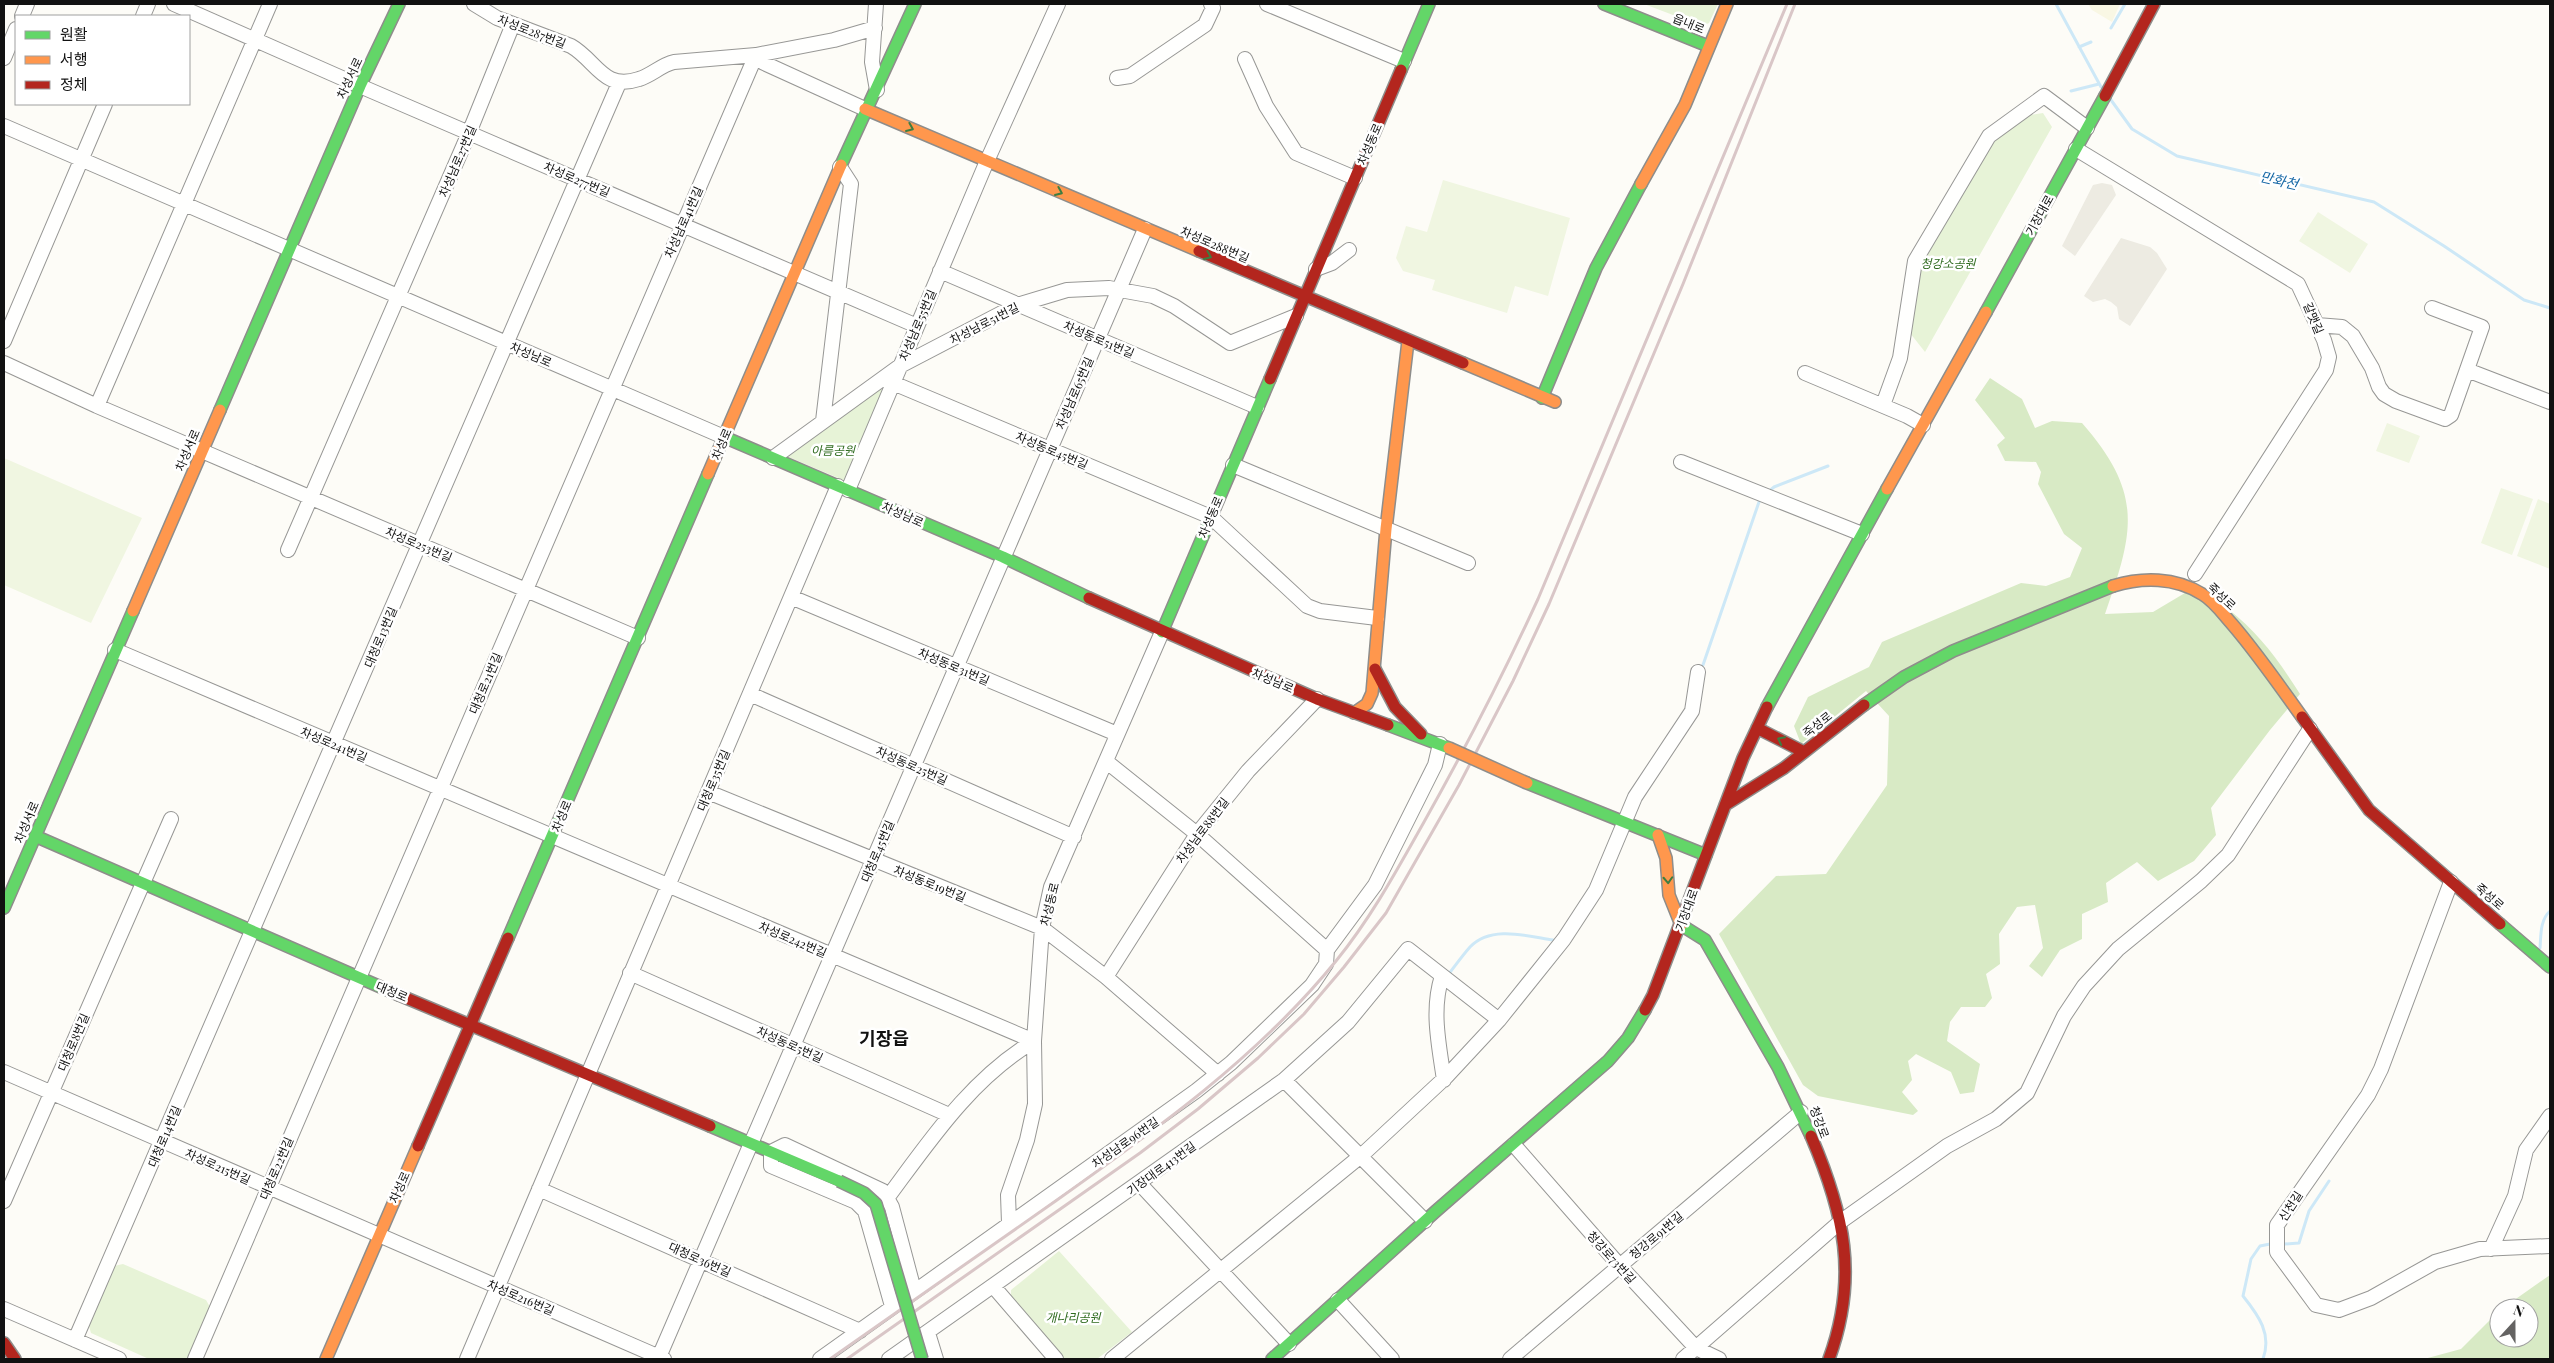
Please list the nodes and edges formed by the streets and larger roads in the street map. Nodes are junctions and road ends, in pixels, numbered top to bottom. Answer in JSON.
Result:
{"nodes":[{"id":1,"x":174,"y":4,"type":"edge"},
{"id":2,"x":270,"y":4,"type":"edge"},
{"id":3,"x":399,"y":4,"type":"edge"},
{"id":4,"x":474,"y":4,"type":"edge"},
{"id":5,"x":876,"y":4,"type":"edge"},
{"id":6,"x":915,"y":4,"type":"edge"},
{"id":7,"x":1058,"y":4,"type":"edge"},
{"id":8,"x":1211,"y":4,"type":"edge"},
{"id":9,"x":1267,"y":4,"type":"edge"},
{"id":10,"x":1429,"y":4,"type":"edge"},
{"id":11,"x":1604,"y":4,"type":"edge"},
{"id":12,"x":1727,"y":4,"type":"edge"},
{"id":13,"x":2154,"y":4,"type":"edge"},
{"id":14,"x":513,"y":24,"type":"junction"},
{"id":15,"x":875,"y":28,"type":"junction"},
{"id":16,"x":15,"y":31,"type":"edge"},
{"id":17,"x":255,"y":38,"type":"junction"},
{"id":18,"x":1708,"y":46,"type":"junction"},
{"id":19,"x":756,"y":56,"type":"junction"},
{"id":20,"x":4,"y":58,"type":"edge"},
{"id":21,"x":1244,"y":59,"type":"dead end"},
{"id":22,"x":1404,"y":61,"type":"junction"},
{"id":23,"x":1117,"y":78,"type":"dead end"},
{"id":24,"x":619,"y":83,"type":"junction"},
{"id":25,"x":360,"y":86,"type":"junction"},
{"id":26,"x":878,"y":90,"type":"junction"},
{"id":27,"x":105,"y":105,"type":"edge"},
{"id":28,"x":865,"y":109,"type":"junction"},
{"id":29,"x":4,"y":126,"type":"edge"},
{"id":30,"x":2088,"y":126,"type":"junction"},
{"id":31,"x":469,"y":133,"type":"junction"},
{"id":32,"x":2076,"y":149,"type":"junction"},
{"id":33,"x":81,"y":159,"type":"junction"},
{"id":34,"x":987,"y":161,"type":"junction"},
{"id":35,"x":840,"y":167,"type":"junction"},
{"id":36,"x":1355,"y":178,"type":"junction"},
{"id":37,"x":578,"y":180,"type":"junction"},
{"id":38,"x":184,"y":204,"type":"junction"},
{"id":39,"x":682,"y":224,"type":"junction"},
{"id":40,"x":1145,"y":229,"type":"junction"},
{"id":41,"x":288,"y":249,"type":"junction"},
{"id":42,"x":1349,"y":250,"type":"dead end"},
{"id":43,"x":1316,"y":269,"type":"junction"},
{"id":44,"x":940,"y":271,"type":"junction"},
{"id":45,"x":795,"y":272,"type":"junction"},
{"id":46,"x":1119,"y":289,"type":"junction"},
{"id":47,"x":838,"y":291,"type":"junction"},
{"id":48,"x":398,"y":296,"type":"junction"},
{"id":49,"x":1304,"y":297,"type":"junction"},
{"id":50,"x":1017,"y":305,"type":"junction"},
{"id":51,"x":2432,"y":308,"type":"dead end"},
{"id":52,"x":1296,"y":316,"type":"junction"},
{"id":53,"x":2317,"y":324,"type":"junction"},
{"id":54,"x":917,"y":326,"type":"junction"},
{"id":55,"x":1098,"y":339,"type":"junction"},
{"id":56,"x":4,"y":341,"type":"edge"},
{"id":57,"x":1408,"y":341,"type":"junction"},
{"id":58,"x":507,"y":343,"type":"junction"},
{"id":59,"x":4,"y":363,"type":"edge"},
{"id":60,"x":900,"y":366,"type":"junction"},
{"id":61,"x":2467,"y":370,"type":"junction"},
{"id":62,"x":1805,"y":373,"type":"dead end"},
{"id":63,"x":893,"y":383,"type":"junction"},
{"id":64,"x":611,"y":388,"type":"junction"},
{"id":65,"x":1542,"y":398,"type":"junction"},
{"id":66,"x":1555,"y":402,"type":"dead end"},
{"id":67,"x":2550,"y":402,"type":"edge"},
{"id":68,"x":1883,"y":405,"type":"junction"},
{"id":69,"x":97,"y":406,"type":"junction"},
{"id":70,"x":1257,"y":407,"type":"junction"},
{"id":71,"x":823,"y":421,"type":"junction"},
{"id":72,"x":1923,"y":425,"type":"junction"},
{"id":73,"x":724,"y":437,"type":"junction"},
{"id":74,"x":1050,"y":449,"type":"junction"},
{"id":75,"x":201,"y":451,"type":"junction"},
{"id":76,"x":773,"y":458,"type":"junction"},
{"id":77,"x":1682,"y":462,"type":"dead end"},
{"id":78,"x":1233,"y":465,"type":"junction"},
{"id":79,"x":843,"y":488,"type":"junction"},
{"id":80,"x":311,"y":498,"type":"junction"},
{"id":81,"x":1210,"y":517,"type":"junction"},
{"id":82,"x":1386,"y":529,"type":"junction"},
{"id":83,"x":1862,"y":534,"type":"junction"},
{"id":84,"x":420,"y":545,"type":"junction"},
{"id":85,"x":288,"y":550,"type":"dead end"},
{"id":86,"x":1003,"y":558,"type":"junction"},
{"id":87,"x":1468,"y":563,"type":"dead end"},
{"id":88,"x":2194,"y":574,"type":"dead end"},
{"id":89,"x":525,"y":590,"type":"junction"},
{"id":90,"x":791,"y":597,"type":"junction"},
{"id":91,"x":1377,"y":618,"type":"junction"},
{"id":92,"x":1162,"y":632,"type":"junction"},
{"id":93,"x":638,"y":638,"type":"junction"},
{"id":94,"x":115,"y":650,"type":"junction"},
{"id":95,"x":957,"y":666,"type":"junction"},
{"id":96,"x":1374,"y":666,"type":"junction"},
{"id":97,"x":1698,"y":672,"type":"dead end"},
{"id":98,"x":750,"y":694,"type":"junction"},
{"id":99,"x":1318,"y":699,"type":"junction"},
{"id":100,"x":1354,"y":713,"type":"junction"},
{"id":101,"x":1758,"y":728,"type":"junction"},
{"id":102,"x":2310,"y":729,"type":"junction"},
{"id":103,"x":1117,"y":734,"type":"junction"},
{"id":104,"x":334,"y":744,"type":"junction"},
{"id":105,"x":1440,"y":744,"type":"junction"},
{"id":106,"x":1804,"y":752,"type":"junction"},
{"id":107,"x":1107,"y":762,"type":"junction"},
{"id":108,"x":914,"y":766,"type":"junction"},
{"id":109,"x":439,"y":789,"type":"junction"},
{"id":110,"x":708,"y":792,"type":"junction"},
{"id":111,"x":1725,"y":804,"type":"junction"},
{"id":112,"x":170,"y":819,"type":"dead end"},
{"id":113,"x":1624,"y":822,"type":"junction"},
{"id":114,"x":1196,"y":834,"type":"junction"},
{"id":115,"x":1658,"y":835,"type":"junction"},
{"id":116,"x":35,"y":836,"type":"junction"},
{"id":117,"x":552,"y":837,"type":"junction"},
{"id":118,"x":1074,"y":837,"type":"junction"},
{"id":119,"x":1706,"y":855,"type":"junction"},
{"id":120,"x":873,"y":861,"type":"junction"},
{"id":121,"x":2451,"y":882,"type":"junction"},
{"id":122,"x":142,"y":883,"type":"junction"},
{"id":123,"x":668,"y":886,"type":"junction"},
{"id":124,"x":4,"y":908,"type":"edge"},
{"id":125,"x":1681,"y":925,"type":"junction"},
{"id":126,"x":1042,"y":928,"type":"junction"},
{"id":127,"x":252,"y":931,"type":"junction"},
{"id":128,"x":1327,"y":950,"type":"junction"},
{"id":129,"x":832,"y":956,"type":"junction"},
{"id":130,"x":2550,"y":967,"type":"edge"},
{"id":131,"x":630,"y":973,"type":"junction"},
{"id":132,"x":1442,"y":976,"type":"junction"},
{"id":133,"x":358,"y":977,"type":"junction"},
{"id":134,"x":1106,"y":977,"type":"junction"},
{"id":135,"x":1499,"y":1020,"type":"junction"},
{"id":136,"x":471,"y":1024,"type":"junction"},
{"id":137,"x":1034,"y":1040,"type":"junction"},
{"id":138,"x":793,"y":1045,"type":"junction"},
{"id":139,"x":4,"y":1072,"type":"edge"},
{"id":140,"x":588,"y":1074,"type":"junction"},
{"id":141,"x":1218,"y":1074,"type":"junction"},
{"id":142,"x":1284,"y":1080,"type":"junction"},
{"id":143,"x":1444,"y":1080,"type":"junction"},
{"id":144,"x":51,"y":1092,"type":"junction"},
{"id":145,"x":1801,"y":1112,"type":"junction"},
{"id":146,"x":949,"y":1114,"type":"junction"},
{"id":147,"x":2550,"y":1116,"type":"edge"},
{"id":148,"x":162,"y":1141,"type":"junction"},
{"id":149,"x":750,"y":1143,"type":"junction"},
{"id":150,"x":1514,"y":1145,"type":"junction"},
{"id":151,"x":771,"y":1152,"type":"junction"},
{"id":152,"x":1362,"y":1155,"type":"junction"},
{"id":153,"x":1140,"y":1184,"type":"junction"},
{"id":154,"x":268,"y":1187,"type":"junction"},
{"id":155,"x":539,"y":1189,"type":"junction"},
{"id":156,"x":888,"y":1197,"type":"junction"},
{"id":157,"x":4,"y":1201,"type":"edge"},
{"id":158,"x":1425,"y":1221,"type":"junction"},
{"id":159,"x":1840,"y":1222,"type":"junction"},
{"id":160,"x":1009,"y":1223,"type":"junction"},
{"id":161,"x":378,"y":1236,"type":"junction"},
{"id":162,"x":2550,"y":1246,"type":"edge"},
{"id":163,"x":2490,"y":1248,"type":"junction"},
{"id":164,"x":701,"y":1260,"type":"junction"},
{"id":165,"x":1620,"y":1266,"type":"junction"},
{"id":166,"x":1221,"y":1270,"type":"junction"},
{"id":167,"x":993,"y":1286,"type":"junction"},
{"id":168,"x":498,"y":1287,"type":"junction"},
{"id":169,"x":914,"y":1290,"type":"junction"},
{"id":170,"x":1338,"y":1300,"type":"junction"},
{"id":171,"x":892,"y":1306,"type":"junction"},
{"id":172,"x":4,"y":1309,"type":"edge"},
{"id":173,"x":860,"y":1331,"type":"junction"},
{"id":174,"x":928,"y":1333,"type":"junction"},
{"id":175,"x":75,"y":1340,"type":"junction"},
{"id":176,"x":4,"y":1343,"type":"edge"},
{"id":177,"x":1289,"y":1344,"type":"junction"},
{"id":178,"x":1696,"y":1348,"type":"junction"},
{"id":179,"x":907,"y":1354,"type":"edge"},
{"id":180,"x":654,"y":1357,"type":"edge"},
{"id":181,"x":15,"y":1359,"type":"edge"},
{"id":182,"x":119,"y":1359,"type":"edge"},
{"id":183,"x":195,"y":1359,"type":"edge"},
{"id":184,"x":326,"y":1359,"type":"edge"},
{"id":185,"x":467,"y":1359,"type":"edge"},
{"id":186,"x":820,"y":1359,"type":"edge"},
{"id":187,"x":890,"y":1359,"type":"edge"},
{"id":188,"x":922,"y":1359,"type":"edge"},
{"id":189,"x":936,"y":1359,"type":"edge"},
{"id":190,"x":1056,"y":1359,"type":"edge"},
{"id":191,"x":1112,"y":1359,"type":"edge"},
{"id":192,"x":1272,"y":1359,"type":"edge"},
{"id":193,"x":1392,"y":1359,"type":"edge"},
{"id":194,"x":1510,"y":1359,"type":"edge"},
{"id":195,"x":1683,"y":1359,"type":"edge"},
{"id":196,"x":1719,"y":1359,"type":"edge"},
{"id":197,"x":1829,"y":1359,"type":"edge"}],
"edges":[{"from":1,"to":17,"type":"street","name":"차성로277번길"},
{"from":2,"to":17,"type":"street"},
{"from":3,"to":25,"type":"street","name":"차성서로"},
{"from":4,"to":14,"type":"street","name":"차성로287번길"},
{"from":5,"to":15,"type":"street"},
{"from":6,"to":26,"type":"street","name":"차성로"},
{"from":7,"to":34,"type":"street","name":"차성남로55번길"},
{"from":8,"to":23,"type":"street"},
{"from":9,"to":22,"type":"street"},
{"from":10,"to":22,"type":"street","name":"차성동로"},
{"from":11,"to":18,"type":"street","name":"읍내로"},
{"from":12,"to":18,"type":"street"},
{"from":13,"to":30,"type":"street","name":"기장대로"},
{"from":14,"to":24,"type":"street","name":"차성로287번길"},
{"from":14,"to":31,"type":"street","name":"차성남로27번길"},
{"from":15,"to":19,"type":"street"},
{"from":15,"to":26,"type":"street"},
{"from":16,"to":20,"type":"street"},
{"from":17,"to":25,"type":"street","name":"차성로277번길"},
{"from":17,"to":38,"type":"street"},
{"from":18,"to":65,"type":"street"},
{"from":19,"to":24,"type":"street"},
{"from":19,"to":28,"type":"street"},
{"from":19,"to":39,"type":"street","name":"차성남로41번길"},
{"from":21,"to":36,"type":"street"},
{"from":22,"to":36,"type":"street","name":"차성동로"},
{"from":24,"to":37,"type":"street","name":"대청로13번길"},
{"from":25,"to":31,"type":"street","name":"차성로277번길"},
{"from":25,"to":41,"type":"street","name":"차성서로"},
{"from":26,"to":28,"type":"street","name":"차성로"},
{"from":27,"to":33,"type":"street"},
{"from":28,"to":34,"type":"street","name":"차성로288번길","one_way":true},
{"from":28,"to":35,"type":"street","name":"차성로"},
{"from":29,"to":33,"type":"street","name":"차성남로"},
{"from":30,"to":32,"type":"street","name":"기장대로"},
{"from":30,"to":68,"type":"street"},
{"from":31,"to":37,"type":"street","name":"차성로277번길"},
{"from":31,"to":48,"type":"street","name":"차성남로27번길"},
{"from":32,"to":53,"type":"street","name":"갈맷길"},
{"from":32,"to":72,"type":"street","name":"기장대로"},
{"from":33,"to":38,"type":"street","name":"차성남로"},
{"from":33,"to":56,"type":"street"},
{"from":34,"to":40,"type":"street","name":"차성로288번길","one_way":true},
{"from":34,"to":44,"type":"street","name":"차성남로55번길"},
{"from":35,"to":45,"type":"street","name":"차성로"},
{"from":35,"to":47,"type":"street"},
{"from":36,"to":43,"type":"street","name":"차성동로"},
{"from":37,"to":39,"type":"street","name":"차성로277번길"},
{"from":37,"to":58,"type":"street","name":"대청로13번길"},
{"from":38,"to":41,"type":"street","name":"차성남로"},
{"from":38,"to":69,"type":"street"},
{"from":39,"to":45,"type":"street","name":"차성로277번길"},
{"from":39,"to":64,"type":"street","name":"차성남로41번길"},
{"from":40,"to":46,"type":"street","name":"차성남로65번길"},
{"from":40,"to":49,"type":"street","name":"차성로288번길","one_way":true},
{"from":41,"to":48,"type":"street","name":"차성남로"},
{"from":41,"to":75,"type":"street","name":"차성서로"},
{"from":42,"to":43,"type":"street"},
{"from":43,"to":49,"type":"street","name":"차성동로"},
{"from":44,"to":50,"type":"street","name":"차성동로51번길"},
{"from":44,"to":54,"type":"street","name":"차성남로55번길"},
{"from":45,"to":47,"type":"street"},
{"from":45,"to":73,"type":"street","name":"차성로"},
{"from":46,"to":50,"type":"street","name":"차성남로51번길"},
{"from":46,"to":52,"type":"street","name":"차성남로51번길"},
{"from":46,"to":55,"type":"street","name":"차성남로65번길"},
{"from":47,"to":54,"type":"street"},
{"from":47,"to":71,"type":"street"},
{"from":48,"to":58,"type":"street","name":"차성남로"},
{"from":48,"to":80,"type":"street","name":"차성남로27번길"},
{"from":49,"to":52,"type":"street","name":"차성동로"},
{"from":49,"to":57,"type":"street","name":"차성로288번길"},
{"from":50,"to":55,"type":"street","name":"차성동로51번길"},
{"from":50,"to":60,"type":"street","name":"차성남로51번길"},
{"from":51,"to":61,"type":"street"},
{"from":52,"to":70,"type":"street","name":"차성동로"},
{"from":53,"to":61,"type":"street"},
{"from":53,"to":88,"type":"street","name":"갈맷길"},
{"from":54,"to":60,"type":"street","name":"차성남로55번길"},
{"from":55,"to":70,"type":"street","name":"차성동로51번길"},
{"from":55,"to":74,"type":"street","name":"차성남로65번길"},
{"from":57,"to":65,"type":"street","name":"차성로288번길"},
{"from":57,"to":82,"type":"street"},
{"from":58,"to":64,"type":"street","name":"차성남로"},
{"from":58,"to":84,"type":"street","name":"대청로13번길"},
{"from":59,"to":69,"type":"street","name":"차성로253번길"},
{"from":60,"to":63,"type":"street","name":"차성남로55번길"},
{"from":60,"to":71,"type":"street","name":"차성남로51번길"},
{"from":61,"to":67,"type":"street"},
{"from":62,"to":68,"type":"street"},
{"from":63,"to":74,"type":"street","name":"차성동로45번길"},
{"from":63,"to":79,"type":"street","name":"차성남로55번길"},
{"from":64,"to":73,"type":"street","name":"차성남로"},
{"from":64,"to":89,"type":"street","name":"대청로21번길"},
{"from":65,"to":66,"type":"street","name":"차성로288번길"},
{"from":68,"to":72,"type":"street"},
{"from":69,"to":75,"type":"street","name":"차성로253번길"},
{"from":70,"to":78,"type":"street","name":"차성동로"},
{"from":71,"to":76,"type":"street","name":"차성남로51번길"},
{"from":72,"to":83,"type":"street","name":"기장대로"},
{"from":73,"to":76,"type":"street","name":"차성남로"},
{"from":73,"to":93,"type":"street","name":"차성로"},
{"from":74,"to":81,"type":"street","name":"차성동로45번길"},
{"from":74,"to":86,"type":"street","name":"차성남로65번길"},
{"from":75,"to":80,"type":"street","name":"차성로253번길"},
{"from":75,"to":94,"type":"street","name":"차성서로"},
{"from":76,"to":79,"type":"street","name":"차성남로"},
{"from":77,"to":83,"type":"street"},
{"from":78,"to":81,"type":"street","name":"차성동로"},
{"from":78,"to":82,"type":"street"},
{"from":79,"to":86,"type":"street","name":"차성남로"},
{"from":79,"to":90,"type":"street","name":"대청로35번길"},
{"from":80,"to":84,"type":"street","name":"차성로253번길"},
{"from":80,"to":85,"type":"street","name":"차성남로27번길"},
{"from":81,"to":91,"type":"street","name":"차성동로45번길"},
{"from":81,"to":92,"type":"street","name":"차성동로"},
{"from":82,"to":87,"type":"street"},
{"from":82,"to":91,"type":"street"},
{"from":83,"to":101,"type":"street","name":"기장대로"},
{"from":84,"to":89,"type":"street","name":"차성로253번길"},
{"from":84,"to":104,"type":"street","name":"대청로13번길"},
{"from":86,"to":92,"type":"street","name":"차성남로"},
{"from":86,"to":95,"type":"street","name":"대청로45번길"},
{"from":89,"to":93,"type":"street","name":"차성로253번길"},
{"from":89,"to":109,"type":"street","name":"대청로21번길"},
{"from":90,"to":95,"type":"street","name":"차성동로31번길"},
{"from":90,"to":98,"type":"street","name":"대청로35번길"},
{"from":91,"to":96,"type":"street"},
{"from":92,"to":99,"type":"street","name":"차성남로"},
{"from":92,"to":103,"type":"street","name":"차성동로"},
{"from":93,"to":117,"type":"street","name":"차성로"},
{"from":94,"to":104,"type":"street","name":"차성로241번길"},
{"from":94,"to":116,"type":"street","name":"차성서로"},
{"from":95,"to":103,"type":"street","name":"차성동로31번길"},
{"from":95,"to":108,"type":"street","name":"대청로45번길"},
{"from":96,"to":100,"type":"street"},
{"from":96,"to":105,"type":"street"},
{"from":97,"to":113,"type":"street"},
{"from":98,"to":108,"type":"street","name":"차성동로25번길"},
{"from":98,"to":110,"type":"street","name":"대청로35번길"},
{"from":99,"to":100,"type":"street","name":"차성남로"},
{"from":99,"to":114,"type":"street","name":"차성남로88번길"},
{"from":100,"to":105,"type":"street","name":"차성남로"},
{"from":106,"to":101,"type":"street","one_way":true},
{"from":101,"to":111,"type":"street","name":"기장대로"},
{"from":102,"to":106,"type":"street","name":"죽성로"},
{"from":102,"to":121,"type":"street","name":"죽성로"},
{"from":102,"to":159,"type":"street"},
{"from":103,"to":107,"type":"street","name":"차성동로"},
{"from":104,"to":109,"type":"street","name":"차성로241번길"},
{"from":104,"to":127,"type":"street","name":"대청로13번길"},
{"from":105,"to":113,"type":"street","name":"차성남로","bridge":true},
{"from":105,"to":128,"type":"street","name":"차성남로96번길"},
{"from":106,"to":111,"type":"street","name":"죽성로"},
{"from":107,"to":114,"type":"street"},
{"from":107,"to":118,"type":"street","name":"차성동로"},
{"from":108,"to":118,"type":"street","name":"차성동로25번길"},
{"from":108,"to":120,"type":"street","name":"대청로45번길"},
{"from":109,"to":117,"type":"street","name":"차성로241번길"},
{"from":109,"to":133,"type":"street","name":"대청로21번길"},
{"from":110,"to":120,"type":"street","name":"차성동로19번길"},
{"from":110,"to":123,"type":"street","name":"대청로35번길"},
{"from":111,"to":119,"type":"street","name":"기장대로"},
{"from":112,"to":122,"type":"street","name":"대청로8번길"},
{"from":113,"to":115,"type":"street","name":"차성남로"},
{"from":113,"to":135,"type":"street"},
{"from":114,"to":128,"type":"street"},
{"from":114,"to":134,"type":"street","name":"차성남로88번길"},
{"from":115,"to":119,"type":"street","name":"차성남로"},
{"from":115,"to":125,"type":"street","one_way":true},
{"from":116,"to":122,"type":"street","name":"대청로"},
{"from":116,"to":124,"type":"street","name":"차성서로"},
{"from":117,"to":123,"type":"street","name":"차성로242번길"},
{"from":117,"to":136,"type":"street","name":"차성로"},
{"from":118,"to":126,"type":"street","name":"차성동로"},
{"from":119,"to":125,"type":"street","name":"기장대로"},
{"from":120,"to":126,"type":"street","name":"차성동로19번길"},
{"from":120,"to":129,"type":"street","name":"대청로45번길"},
{"from":121,"to":130,"type":"street","name":"죽성로"},
{"from":121,"to":163,"type":"street","name":"신천길"},
{"from":122,"to":127,"type":"street","name":"대청로"},
{"from":122,"to":144,"type":"street","name":"대청로8번길"},
{"from":123,"to":129,"type":"street","name":"차성로242번길"},
{"from":123,"to":131,"type":"street","name":"대청로35번길"},
{"from":125,"to":145,"type":"street","name":"청강로"},
{"from":125,"to":150,"type":"street","name":"기장대로"},
{"from":126,"to":134,"type":"street","name":"차성동로19번길"},
{"from":126,"to":137,"type":"street","name":"차성동로"},
{"from":127,"to":133,"type":"street","name":"대청로"},
{"from":127,"to":148,"type":"street","name":"대청로14번길"},
{"from":128,"to":141,"type":"street","name":"차성남로96번길"},
{"from":129,"to":137,"type":"street","name":"차성로242번길"},
{"from":129,"to":138,"type":"street","name":"대청로45번길"},
{"from":131,"to":138,"type":"street","name":"차성동로5번길"},
{"from":131,"to":140,"type":"street","name":"대청로35번길"},
{"from":132,"to":135,"type":"street"},
{"from":132,"to":142,"type":"street","name":"기장대로413번길"},
{"from":132,"to":143,"type":"street"},
{"from":133,"to":136,"type":"street","name":"대청로"},
{"from":133,"to":154,"type":"street","name":"대청로22번길"},
{"from":134,"to":141,"type":"street","name":"차성동로19번길"},
{"from":135,"to":143,"type":"street"},
{"from":136,"to":140,"type":"street","name":"대청로"},
{"from":136,"to":161,"type":"street","name":"차성로"},
{"from":137,"to":146,"type":"street"},
{"from":137,"to":160,"type":"street","name":"차성동로"},
{"from":138,"to":146,"type":"street","name":"차성동로5번길"},
{"from":138,"to":149,"type":"street","name":"대청로45번길"},
{"from":139,"to":144,"type":"street","name":"차성로215번길"},
{"from":140,"to":149,"type":"street","name":"대청로"},
{"from":140,"to":155,"type":"street"},
{"from":141,"to":160,"type":"street","name":"차성남로96번길"},
{"from":142,"to":152,"type":"street"},
{"from":142,"to":153,"type":"street","name":"기장대로413번길"},
{"from":143,"to":152,"type":"street"},
{"from":144,"to":148,"type":"street","name":"차성로215번길"},
{"from":144,"to":157,"type":"street","name":"대청로8번길"},
{"from":145,"to":159,"type":"street","name":"청강로"},
{"from":145,"to":165,"type":"street","name":"청강로91번길"},
{"from":146,"to":156,"type":"street"},
{"from":147,"to":163,"type":"street"},
{"from":148,"to":154,"type":"street","name":"차성로215번길"},
{"from":148,"to":175,"type":"street","name":"대청로14번길"},
{"from":149,"to":151,"type":"street","name":"대청로"},
{"from":149,"to":164,"type":"street"},
{"from":150,"to":158,"type":"street","name":"기장대로"},
{"from":150,"to":165,"type":"street","name":"청강로73번길"},
{"from":151,"to":156,"type":"street"},
{"from":151,"to":171,"type":"street"},
{"from":151,"to":188,"type":"street","name":"대청로","bridge":true},
{"from":152,"to":158,"type":"street"},
{"from":152,"to":166,"type":"street"},
{"from":153,"to":166,"type":"street"},
{"from":153,"to":167,"type":"street","name":"기장대로413번길"},
{"from":154,"to":161,"type":"street","name":"차성로215번길"},
{"from":154,"to":183,"type":"street","name":"대청로22번길"},
{"from":155,"to":164,"type":"street","name":"대청로36번길"},
{"from":155,"to":168,"type":"street"},
{"from":156,"to":169,"type":"street"},
{"from":158,"to":170,"type":"street","name":"기장대로"},
{"from":159,"to":178,"type":"street"},
{"from":159,"to":197,"type":"street","name":"청강로"},
{"from":160,"to":169,"type":"street","name":"차성남로96번길"},
{"from":161,"to":168,"type":"street","name":"차성로216번길"},
{"from":161,"to":184,"type":"street","name":"차성로"},
{"from":162,"to":163,"type":"street","name":"신천길"},
{"from":164,"to":173,"type":"street","name":"대청로36번길"},
{"from":164,"to":180,"type":"street"},
{"from":165,"to":178,"type":"street","name":"청강로73번길"},
{"from":165,"to":194,"type":"street","name":"청강로91번길"},
{"from":166,"to":177,"type":"street"},
{"from":166,"to":191,"type":"street"},
{"from":167,"to":174,"type":"street","name":"기장대로413번길"},
{"from":167,"to":190,"type":"street"},
{"from":168,"to":180,"type":"street","name":"차성로216번길"},
{"from":168,"to":185,"type":"street"},
{"from":169,"to":171,"type":"street","name":"차성남로96번길"},
{"from":170,"to":177,"type":"street","name":"기장대로"},
{"from":170,"to":193,"type":"street"},
{"from":171,"to":173,"type":"street","name":"차성남로96번길"},
{"from":172,"to":175,"type":"street"},
{"from":173,"to":186,"type":"street","name":"차성남로96번길"},
{"from":174,"to":179,"type":"street","name":"기장대로413번길"},
{"from":174,"to":189,"type":"street"},
{"from":175,"to":182,"type":"street"},
{"from":176,"to":181,"type":"street"},
{"from":177,"to":192,"type":"street","name":"기장대로"},
{"from":178,"to":195,"type":"street"},
{"from":178,"to":196,"type":"street","name":"청강로73번길"},
{"from":179,"to":187,"type":"street","name":"기장대로413번길"}]}
